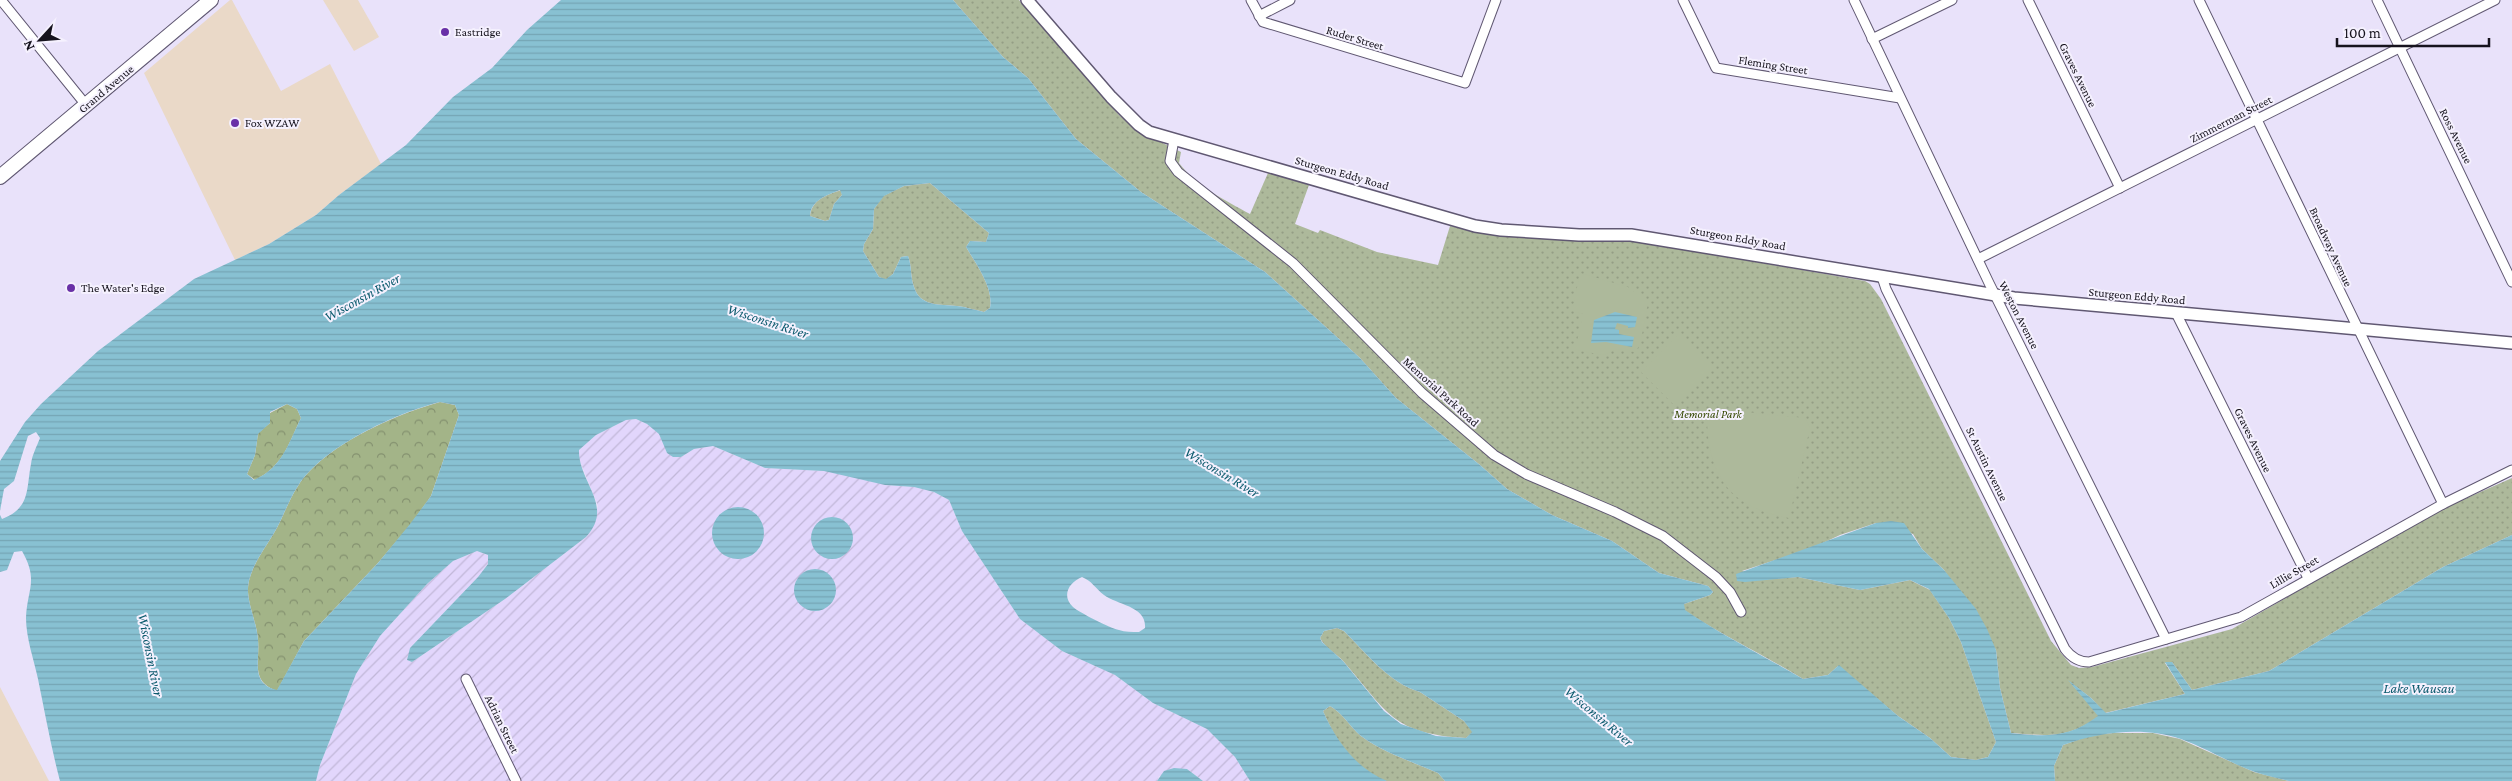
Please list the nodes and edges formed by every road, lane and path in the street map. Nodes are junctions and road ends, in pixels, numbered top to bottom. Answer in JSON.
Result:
{"nodes":[{"id":1,"x":1,"y":0,"type":"edge"},
{"id":2,"x":211,"y":0,"type":"edge"},
{"id":3,"x":1027,"y":0,"type":"edge"},
{"id":4,"x":1250,"y":0,"type":"edge"},
{"id":5,"x":1290,"y":0,"type":"edge"},
{"id":6,"x":1496,"y":0,"type":"edge"},
{"id":7,"x":1683,"y":0,"type":"edge"},
{"id":8,"x":1854,"y":0,"type":"edge"},
{"id":9,"x":1952,"y":0,"type":"edge"},
{"id":10,"x":2028,"y":0,"type":"edge"},
{"id":11,"x":2199,"y":0,"type":"edge"},
{"id":12,"x":2377,"y":0,"type":"edge"},
{"id":13,"x":2495,"y":0,"type":"edge"},
{"id":14,"x":1259,"y":16,"type":"junction"},
{"id":15,"x":1872,"y":39,"type":"junction"},
{"id":16,"x":2400,"y":48,"type":"junction"},
{"id":17,"x":1900,"y":98,"type":"junction"},
{"id":18,"x":86,"y":105,"type":"junction"},
{"id":19,"x":2257,"y":120,"type":"junction"},
{"id":20,"x":1174,"y":140,"type":"junction"},
{"id":21,"x":0,"y":177,"type":"edge"},
{"id":22,"x":2120,"y":188,"type":"junction"},
{"id":23,"x":1978,"y":259,"type":"junction"},
{"id":24,"x":1882,"y":277,"type":"junction"},
{"id":25,"x":2512,"y":282,"type":"edge"},
{"id":26,"x":1996,"y":296,"type":"junction"},
{"id":27,"x":2176,"y":313,"type":"junction"},
{"id":28,"x":2356,"y":328,"type":"junction"},
{"id":29,"x":2512,"y":343,"type":"edge"},
{"id":30,"x":2512,"y":470,"type":"edge"},
{"id":31,"x":2443,"y":504,"type":"junction"},
{"id":32,"x":2308,"y":578,"type":"junction"},
{"id":33,"x":1741,"y":612,"type":"dead end"},
{"id":34,"x":2166,"y":639,"type":"junction"},
{"id":35,"x":2075,"y":659,"type":"joint"},
{"id":36,"x":466,"y":679,"type":"dead end"},
{"id":37,"x":516,"y":781,"type":"edge"}],
"edges":[{"from":1,"to":18,"type":"street"},
{"from":2,"to":18,"type":"main road","name":"Grand Avenue"},
{"from":3,"to":20,"type":"street","name":"Sturgeon Eddy Road"},
{"from":4,"to":14,"type":"street"},
{"from":5,"to":14,"type":"street"},
{"from":6,"to":14,"type":"street","name":"Ruder Street"},
{"from":7,"to":17,"type":"street","name":"Fleming Street"},
{"from":8,"to":15,"type":"street","name":"Weston Avenue"},
{"from":9,"to":15,"type":"street"},
{"from":10,"to":22,"type":"street","name":"Graves Avenue"},
{"from":11,"to":19,"type":"street","name":"Broadway Avenue"},
{"from":12,"to":16,"type":"street","name":"Ross Avenue"},
{"from":13,"to":16,"type":"street","name":"Zimmerman Street"},
{"from":15,"to":17,"type":"street","name":"Weston Avenue"},
{"from":16,"to":19,"type":"street","name":"Zimmerman Street"},
{"from":16,"to":25,"type":"street","name":"Ross Avenue"},
{"from":17,"to":23,"type":"street","name":"Weston Avenue"},
{"from":18,"to":21,"type":"main road","name":"Grand Avenue"},
{"from":19,"to":22,"type":"street","name":"Zimmerman Street"},
{"from":19,"to":28,"type":"street","name":"Broadway Avenue"},
{"from":20,"to":24,"type":"street","name":"Sturgeon Eddy Road"},
{"from":20,"to":33,"type":"street","name":"Memorial Park Road"},
{"from":22,"to":23,"type":"street","name":"Zimmerman Street"},
{"from":23,"to":26,"type":"street","name":"Weston Avenue"},
{"from":24,"to":26,"type":"street","name":"Sturgeon Eddy Road"},
{"from":24,"to":35,"type":"street","name":"St Austin Avenue"},
{"from":26,"to":27,"type":"street","name":"Sturgeon Eddy Road"},
{"from":26,"to":34,"type":"street","name":"Weston Avenue"},
{"from":27,"to":28,"type":"street","name":"Sturgeon Eddy Road"},
{"from":27,"to":32,"type":"street","name":"Graves Avenue"},
{"from":28,"to":29,"type":"street","name":"Sturgeon Eddy Road"},
{"from":28,"to":31,"type":"street","name":"Broadway Avenue"},
{"from":30,"to":31,"type":"street","name":"Lillie Street"},
{"from":31,"to":32,"type":"street","name":"Lillie Street"},
{"from":32,"to":34,"type":"street","name":"Lillie Street"},
{"from":34,"to":35,"type":"street","name":"Lillie Street"},
{"from":36,"to":37,"type":"street","name":"Adrian Street"}]}
